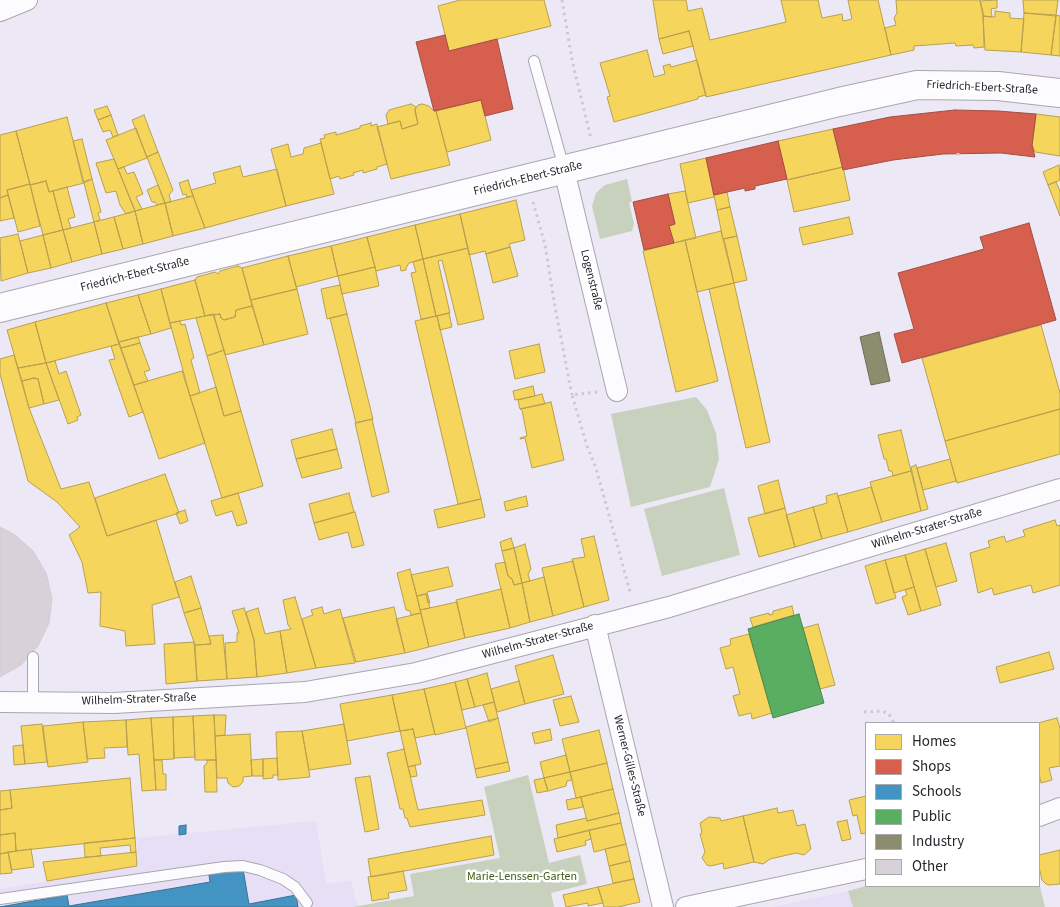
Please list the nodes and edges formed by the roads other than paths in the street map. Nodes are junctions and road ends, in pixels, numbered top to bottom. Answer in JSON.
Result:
{"nodes":[{"id":1,"x":27,"y":0,"type":"edge"},
{"id":2,"x":0,"y":12,"type":"edge"},
{"id":3,"x":534,"y":61,"type":"dead end"},
{"id":4,"x":1060,"y":92,"type":"edge"},
{"id":5,"x":564,"y":170,"type":"junction"},
{"id":6,"x":0,"y":308,"type":"edge"},
{"id":7,"x":617,"y":391,"type":"road end"},
{"id":8,"x":1060,"y":488,"type":"edge"},
{"id":9,"x":595,"y":625,"type":"junction"},
{"id":10,"x":33,"y":657,"type":"dead end"},
{"id":11,"x":0,"y":702,"type":"edge"},
{"id":12,"x":33,"y":702,"type":"junction"},
{"id":13,"x":1060,"y":808,"type":"edge"},
{"id":14,"x":1040,"y":816,"type":"edge"},
{"id":15,"x":865,"y":869,"type":"edge"},
{"id":16,"x":0,"y":899,"type":"edge"},
{"id":17,"x":307,"y":903,"type":"dead end"},
{"id":18,"x":663,"y":907,"type":"edge"},
{"id":19,"x":686,"y":907,"type":"edge"}],
"edges":[{"from":1,"to":2,"type":"street"},
{"from":3,"to":5,"type":"lane"},
{"from":4,"to":5,"type":"main road","name":"Friedrich-Ebert-Straße"},
{"from":5,"to":6,"type":"main road","name":"Friedrich-Ebert-Straße"},
{"from":5,"to":7,"type":"street","name":"Logenstraße"},
{"from":8,"to":9,"type":"street","name":"Wilhelm-Strater-Straße"},
{"from":9,"to":12,"type":"street","name":"Wilhelm-Strater-Straße"},
{"from":9,"to":18,"type":"street","name":"Werner-Gilles-Straße"},
{"from":10,"to":12,"type":"lane"},
{"from":11,"to":12,"type":"street","name":"Wilhelm-Strater-Straße"},
{"from":13,"to":14,"type":"street"},
{"from":15,"to":19,"type":"street"},
{"from":16,"to":17,"type":"lane"}]}
